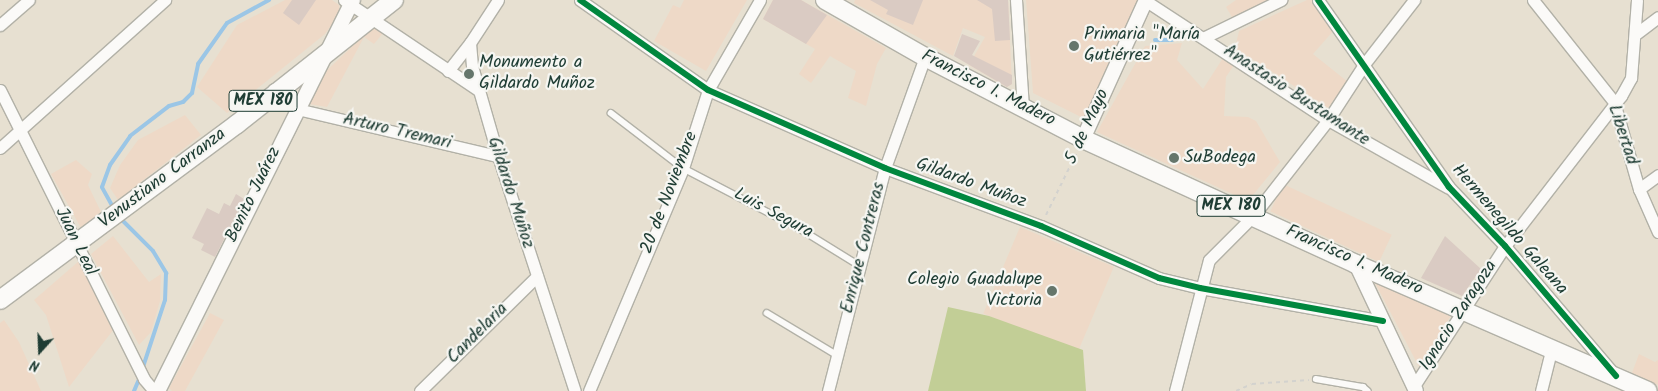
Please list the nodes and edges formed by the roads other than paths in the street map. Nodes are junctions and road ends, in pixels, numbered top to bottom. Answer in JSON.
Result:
{"nodes":[{"id":1,"x":28,"y":0,"type":"edge"},
{"id":2,"x":165,"y":0,"type":"edge"},
{"id":3,"x":394,"y":0,"type":"edge"},
{"id":4,"x":498,"y":0,"type":"edge"},
{"id":5,"x":580,"y":0,"type":"edge"},
{"id":6,"x":760,"y":0,"type":"edge"},
{"id":7,"x":824,"y":0,"type":"edge"},
{"id":8,"x":1016,"y":0,"type":"edge"},
{"id":9,"x":1146,"y":0,"type":"edge"},
{"id":10,"x":1282,"y":0,"type":"edge"},
{"id":11,"x":1318,"y":0,"type":"edge"},
{"id":12,"x":1414,"y":0,"type":"edge"},
{"id":13,"x":1533,"y":0,"type":"edge"},
{"id":14,"x":1637,"y":0,"type":"edge"},
{"id":15,"x":349,"y":1,"type":"edge"},
{"id":16,"x":1658,"y":17,"type":"edge"},
{"id":17,"x":370,"y":20,"type":"junction"},
{"id":18,"x":0,"y":25,"type":"edge"},
{"id":19,"x":1637,"y":33,"type":"junction"},
{"id":20,"x":1205,"y":37,"type":"junction"},
{"id":21,"x":470,"y":43,"type":"junction"},
{"id":22,"x":325,"y":51,"type":"junction"},
{"id":23,"x":925,"y":57,"type":"junction"},
{"id":24,"x":1365,"y":63,"type":"junction"},
{"id":25,"x":448,"y":71,"type":"junction"},
{"id":26,"x":0,"y":90,"type":"edge"},
{"id":27,"x":478,"y":90,"type":"junction"},
{"id":28,"x":708,"y":90,"type":"junction"},
{"id":29,"x":275,"y":92,"type":"junction"},
{"id":30,"x":1614,"y":102,"type":"junction"},
{"id":31,"x":1023,"y":107,"type":"junction"},
{"id":32,"x":297,"y":109,"type":"junction"},
{"id":33,"x":611,"y":113,"type":"dead end"},
{"id":34,"x":1328,"y":120,"type":"junction"},
{"id":35,"x":22,"y":130,"type":"junction"},
{"id":36,"x":1083,"y":138,"type":"junction"},
{"id":37,"x":0,"y":148,"type":"edge"},
{"id":38,"x":498,"y":156,"type":"junction"},
{"id":39,"x":683,"y":168,"type":"junction"},
{"id":40,"x":885,"y":168,"type":"junction"},
{"id":41,"x":1658,"y":175,"type":"edge"},
{"id":42,"x":1449,"y":188,"type":"junction"},
{"id":43,"x":1639,"y":190,"type":"junction"},
{"id":44,"x":1253,"y":216,"type":"junction"},
{"id":45,"x":1658,"y":232,"type":"edge"},
{"id":46,"x":76,"y":244,"type":"junction"},
{"id":47,"x":1505,"y":246,"type":"junction"},
{"id":48,"x":1356,"y":264,"type":"junction"},
{"id":49,"x":860,"y":266,"type":"junction"},
{"id":50,"x":537,"y":276,"type":"junction"},
{"id":51,"x":1200,"y":288,"type":"junction"},
{"id":52,"x":0,"y":300,"type":"edge"},
{"id":53,"x":1463,"y":308,"type":"junction"},
{"id":54,"x":767,"y":313,"type":"dead end"},
{"id":55,"x":1382,"y":321,"type":"junction"},
{"id":56,"x":1552,"y":347,"type":"junction"},
{"id":57,"x":837,"y":356,"type":"junction"},
{"id":58,"x":1616,"y":376,"type":"junction"},
{"id":59,"x":1316,"y":379,"type":"road end"},
{"id":60,"x":1415,"y":388,"type":"edge"},
{"id":61,"x":156,"y":391,"type":"edge"},
{"id":62,"x":420,"y":391,"type":"edge"},
{"id":63,"x":575,"y":391,"type":"edge"},
{"id":64,"x":589,"y":391,"type":"edge"},
{"id":65,"x":828,"y":391,"type":"edge"},
{"id":66,"x":1175,"y":391,"type":"edge"},
{"id":67,"x":1368,"y":391,"type":"edge"},
{"id":68,"x":1541,"y":391,"type":"edge"},
{"id":69,"x":1648,"y":391,"type":"edge"}],
"edges":[{"from":1,"to":18,"type":"street"},
{"from":2,"to":35,"type":"street"},
{"from":3,"to":17,"type":"main road","name":"Venustiano Carranza","number":"MEX 180"},
{"from":4,"to":21,"type":"street"},
{"from":5,"to":28,"type":"street","name":"Gildardo Muñoz"},
{"from":6,"to":28,"type":"street","name":"20 de Noviembre"},
{"from":7,"to":23,"type":"main road","name":"Francisco I. Madero","number":"MEX 180"},
{"from":8,"to":31,"type":"street"},
{"from":9,"to":20,"type":"street","name":"Anastasio Bustamante"},
{"from":9,"to":36,"type":"street","name":"5 de Mayo"},
{"from":10,"to":20,"type":"street"},
{"from":11,"to":24,"type":"street","name":"Hermenegildo Galeana"},
{"from":12,"to":24,"type":"street"},
{"from":13,"to":30,"type":"street","name":"Libertad"},
{"from":14,"to":19,"type":"street","name":"Ignacio Zaragoza"},
{"from":15,"to":17,"type":"street"},
{"from":15,"to":22,"type":"street","name":"Benito Juárez"},
{"from":16,"to":19,"type":"street"},
{"from":17,"to":22,"type":"main road","name":"Venustiano Carranza","number":"MEX 180"},
{"from":17,"to":25,"type":"street"},
{"from":19,"to":30,"type":"street","name":"Ignacio Zaragoza"},
{"from":20,"to":34,"type":"street","name":"Anastasio Bustamante"},
{"from":21,"to":25,"type":"street"},
{"from":21,"to":27,"type":"street","name":"Gildardo Muñoz"},
{"from":22,"to":29,"type":"main road","name":"Venustiano Carranza","number":"MEX 180"},
{"from":22,"to":32,"type":"street","name":"Benito Juárez"},
{"from":23,"to":31,"type":"main road","name":"Francisco I. Madero","number":"MEX 180"},
{"from":23,"to":40,"type":"street","name":"Enrique Contreras"},
{"from":24,"to":34,"type":"street"},
{"from":24,"to":42,"type":"street","name":"Hermenegildo Galeana"},
{"from":25,"to":27,"type":"street"},
{"from":26,"to":35,"type":"street","name":"Juan Leal"},
{"from":27,"to":38,"type":"street","name":"Gildardo Muñoz"},
{"from":28,"to":39,"type":"street","name":"20 de Noviembre"},
{"from":28,"to":40,"type":"street","name":"Gildardo Muñoz"},
{"from":29,"to":32,"type":"street"},
{"from":29,"to":46,"type":"main road","name":"Venustiano Carranza","number":"MEX 180"},
{"from":30,"to":43,"type":"street","name":"Libertad"},
{"from":30,"to":47,"type":"street","name":"Ignacio Zaragoza"},
{"from":31,"to":36,"type":"main road","name":"Francisco I. Madero","number":"MEX 180"},
{"from":32,"to":38,"type":"street","name":"Arturo Tremari"},
{"from":32,"to":61,"type":"street","name":"Benito Juárez"},
{"from":33,"to":39,"type":"lane","name":"Luis Segura"},
{"from":34,"to":42,"type":"street","name":"Anastasio Bustamante"},
{"from":34,"to":44,"type":"street"},
{"from":35,"to":37,"type":"street"},
{"from":35,"to":46,"type":"street","name":"Juan Leal"},
{"from":36,"to":44,"type":"main road","name":"Francisco I. Madero","number":"MEX 180"},
{"from":38,"to":50,"type":"street","name":"Gildardo Muñoz"},
{"from":39,"to":49,"type":"lane","name":"Luis Segura"},
{"from":39,"to":64,"type":"street","name":"20 de Noviembre"},
{"from":40,"to":49,"type":"street","name":"Enrique Contreras"},
{"from":40,"to":51,"type":"street","name":"Gildardo Muñoz"},
{"from":41,"to":43,"type":"street"},
{"from":42,"to":47,"type":"street","name":"Hermenegildo Galeana"},
{"from":43,"to":45,"type":"street","name":"Libertad"},
{"from":44,"to":48,"type":"main road","name":"Francisco I. Madero","number":"MEX 180"},
{"from":44,"to":51,"type":"street"},
{"from":46,"to":52,"type":"main road","name":"Venustiano Carranza","number":"MEX 180"},
{"from":46,"to":61,"type":"street","name":"Juan Leal"},
{"from":47,"to":53,"type":"street","name":"Ignacio Zaragoza"},
{"from":47,"to":58,"type":"street","name":"Hermenegildo Galeana"},
{"from":48,"to":53,"type":"main road","name":"Francisco I. Madero","number":"MEX 180"},
{"from":48,"to":55,"type":"street"},
{"from":49,"to":57,"type":"street","name":"Enrique Contreras"},
{"from":50,"to":62,"type":"street","name":"Candelaria"},
{"from":50,"to":63,"type":"street","name":"Gildardo Muñoz"},
{"from":51,"to":55,"type":"street","name":"Gildardo Muñoz"},
{"from":51,"to":66,"type":"street"},
{"from":53,"to":56,"type":"main road","name":"Francisco I. Madero","number":"MEX 180"},
{"from":53,"to":60,"type":"street","name":"Ignacio Zaragoza"},
{"from":54,"to":57,"type":"lane"},
{"from":55,"to":60,"type":"street"},
{"from":56,"to":58,"type":"main road","name":"Francisco I. Madero","number":"MEX 180"},
{"from":56,"to":68,"type":"street"},
{"from":57,"to":65,"type":"street","name":"Enrique Contreras"},
{"from":58,"to":69,"type":"main road","name":"Francisco I. Madero","number":"MEX 180"},
{"from":59,"to":67,"type":"lane"}]}
